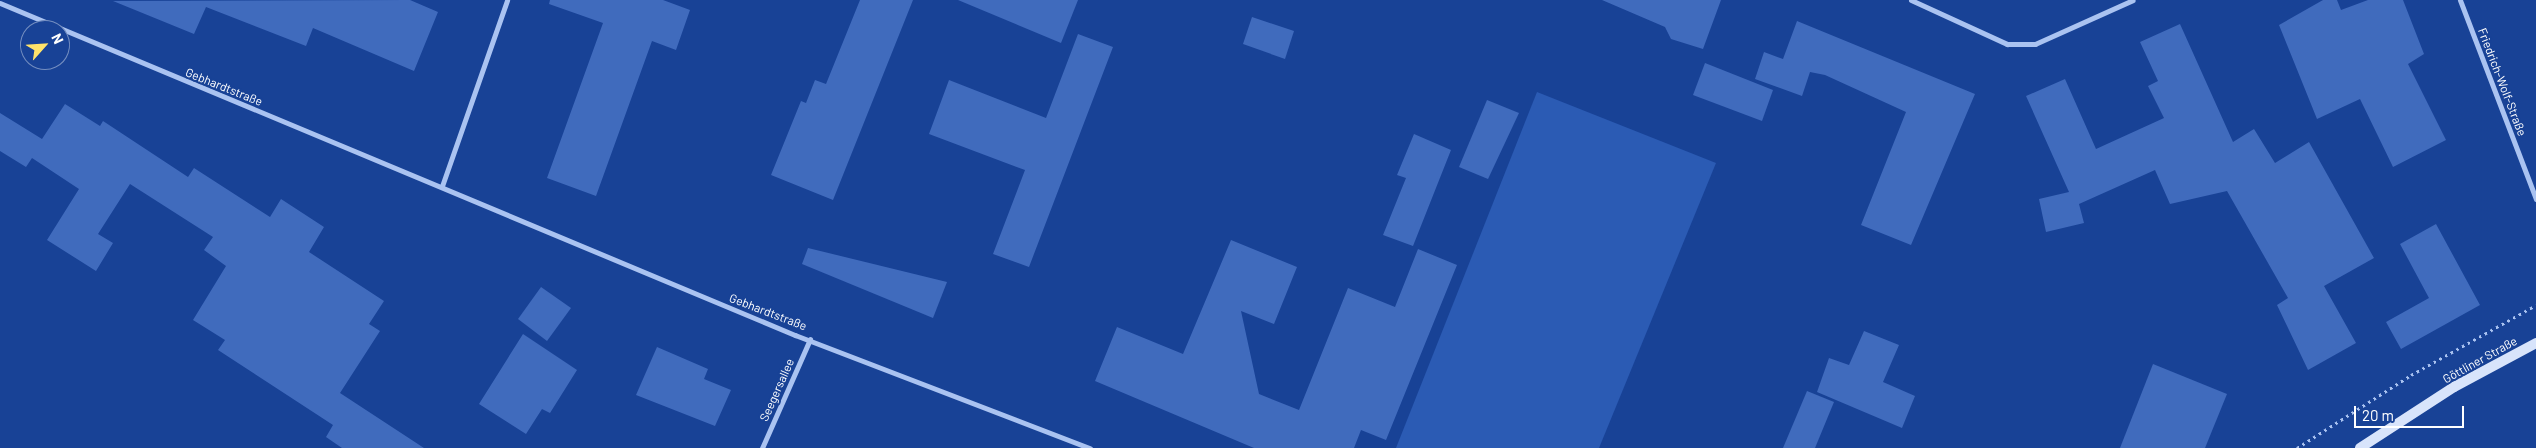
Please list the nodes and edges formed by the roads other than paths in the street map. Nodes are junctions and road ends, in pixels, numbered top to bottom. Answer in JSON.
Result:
{"nodes":[{"id":1,"x":507,"y":0,"type":"edge"},
{"id":2,"x":1912,"y":0,"type":"edge"},
{"id":3,"x":2133,"y":0,"type":"edge"},
{"id":4,"x":2460,"y":0,"type":"edge"},
{"id":5,"x":0,"y":4,"type":"edge"},
{"id":6,"x":442,"y":186,"type":"junction"},
{"id":7,"x":2536,"y":199,"type":"edge"},
{"id":8,"x":810,"y":340,"type":"junction"},
{"id":9,"x":2536,"y":343,"type":"edge"},
{"id":10,"x":762,"y":448,"type":"edge"},
{"id":11,"x":1090,"y":448,"type":"edge"},
{"id":12,"x":2360,"y":448,"type":"edge"}],
"edges":[{"from":1,"to":6,"type":"street"},
{"from":2,"to":3,"type":"street"},
{"from":4,"to":7,"type":"street","name":"Friedrich-Wolf-Straße"},
{"from":5,"to":6,"type":"street","name":"Gebhardtstraße"},
{"from":6,"to":8,"type":"street","name":"Gebhardtstraße"},
{"from":8,"to":10,"type":"street","name":"Seegersallee"},
{"from":8,"to":11,"type":"street","name":"Gebhardtstraße"},
{"from":9,"to":12,"type":"street","name":"Göttliner Straße"}]}
